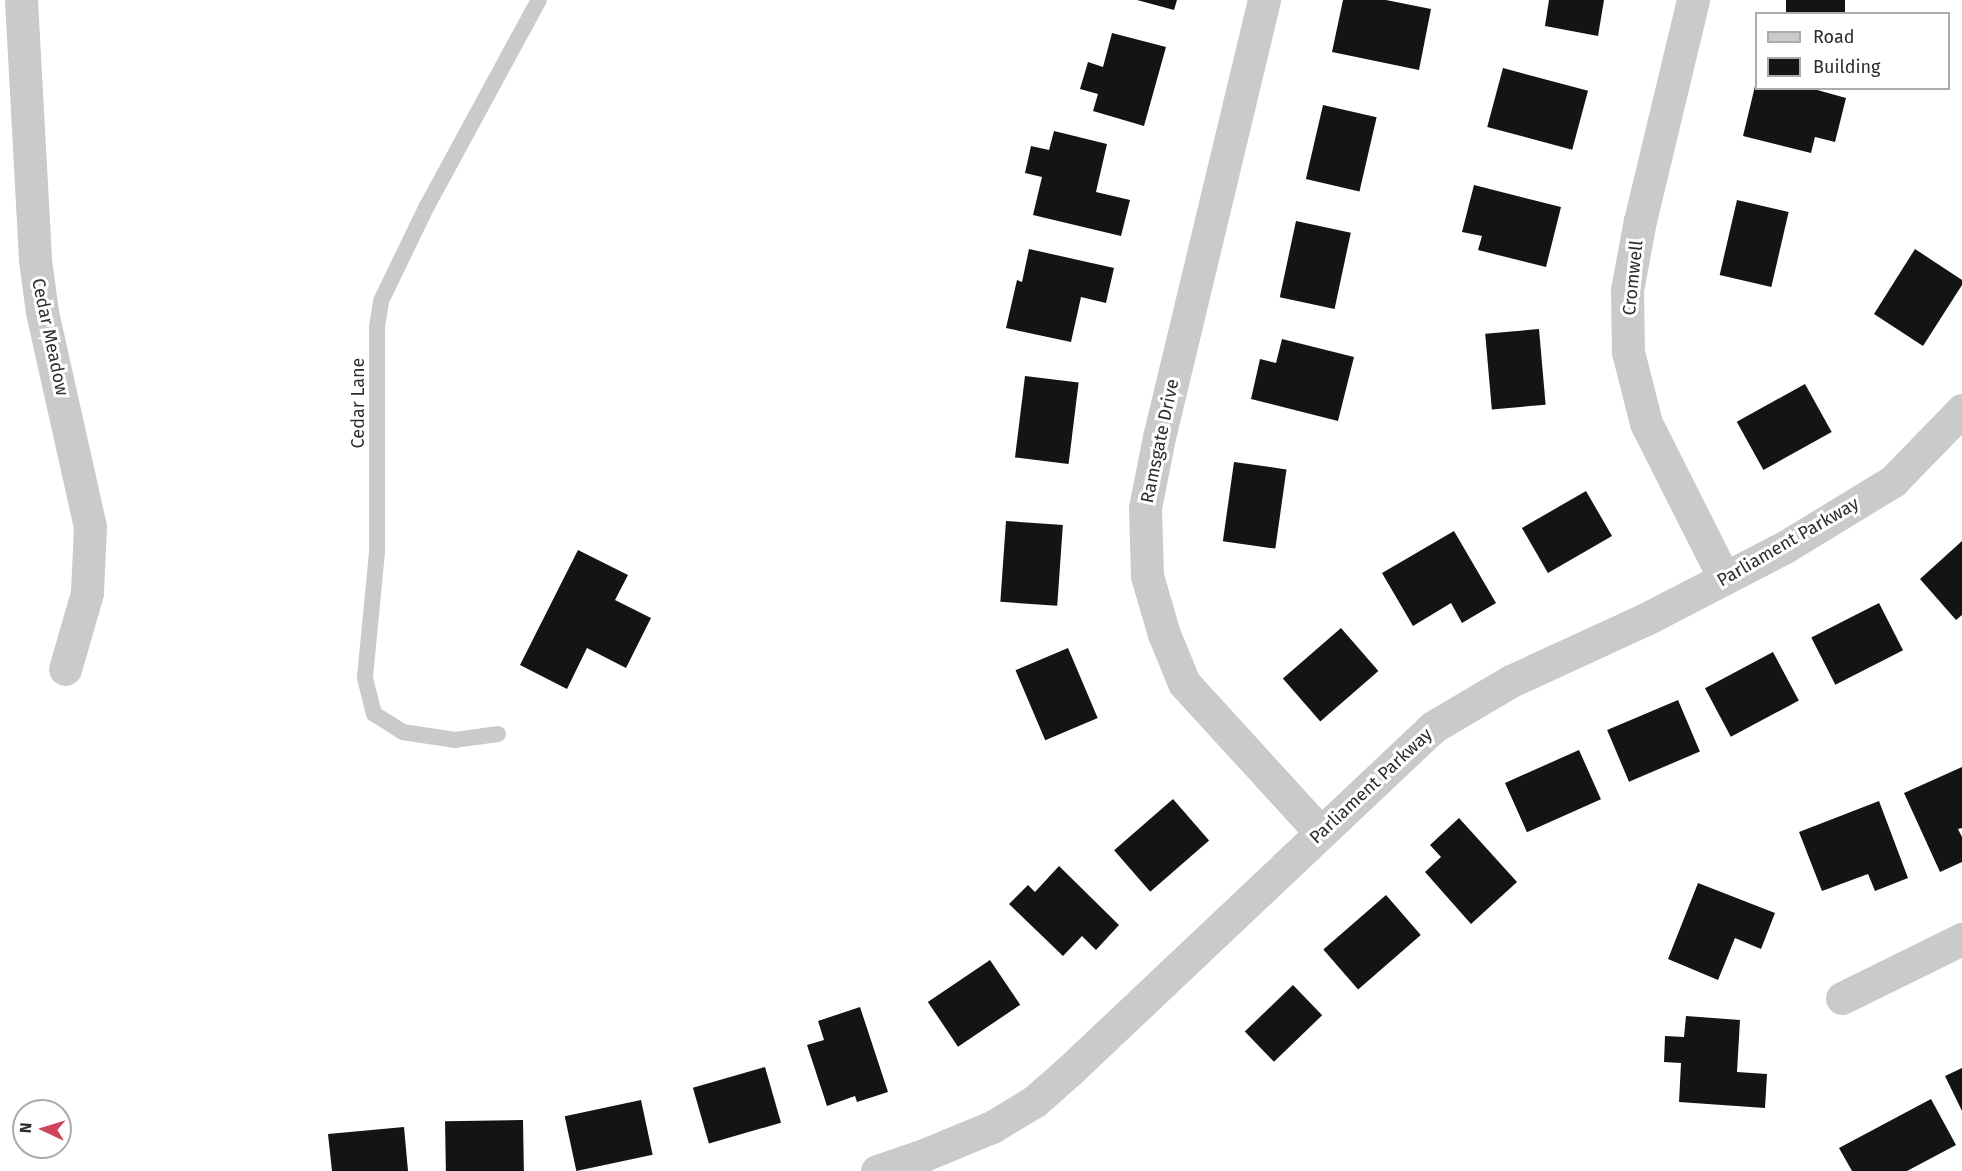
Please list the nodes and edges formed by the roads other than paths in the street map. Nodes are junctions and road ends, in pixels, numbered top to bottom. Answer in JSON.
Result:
{"nodes":[{"id":1,"x":21,"y":0,"type":"edge"},
{"id":2,"x":539,"y":0,"type":"edge"},
{"id":3,"x":1264,"y":0,"type":"edge"},
{"id":4,"x":1693,"y":0,"type":"edge"},
{"id":5,"x":11,"y":57,"type":"edge"},
{"id":6,"x":1962,"y":410,"type":"edge"},
{"id":7,"x":1724,"y":578,"type":"junction"},
{"id":8,"x":65,"y":669,"type":"dead end"},
{"id":9,"x":498,"y":734,"type":"dead end"},
{"id":10,"x":1321,"y":833,"type":"junction"},
{"id":11,"x":1962,"y":939,"type":"edge"},
{"id":12,"x":1842,"y":998,"type":"dead end"},
{"id":13,"x":877,"y":1171,"type":"edge"}],
"edges":[{"from":1,"to":5,"type":"street","name":"Cedar Meadow"},
{"from":2,"to":9,"type":"lane","name":"Cedar Lane"},
{"from":3,"to":10,"type":"street","name":"Ramsgate Drive"},
{"from":4,"to":7,"type":"street","name":"Cromwell"},
{"from":5,"to":8,"type":"street","name":"Cedar Meadow"},
{"from":6,"to":7,"type":"street","name":"Parliament Parkway"},
{"from":7,"to":10,"type":"street","name":"Parliament Parkway"},
{"from":10,"to":13,"type":"street","name":"Parliament Parkway"},
{"from":11,"to":12,"type":"street"}]}
